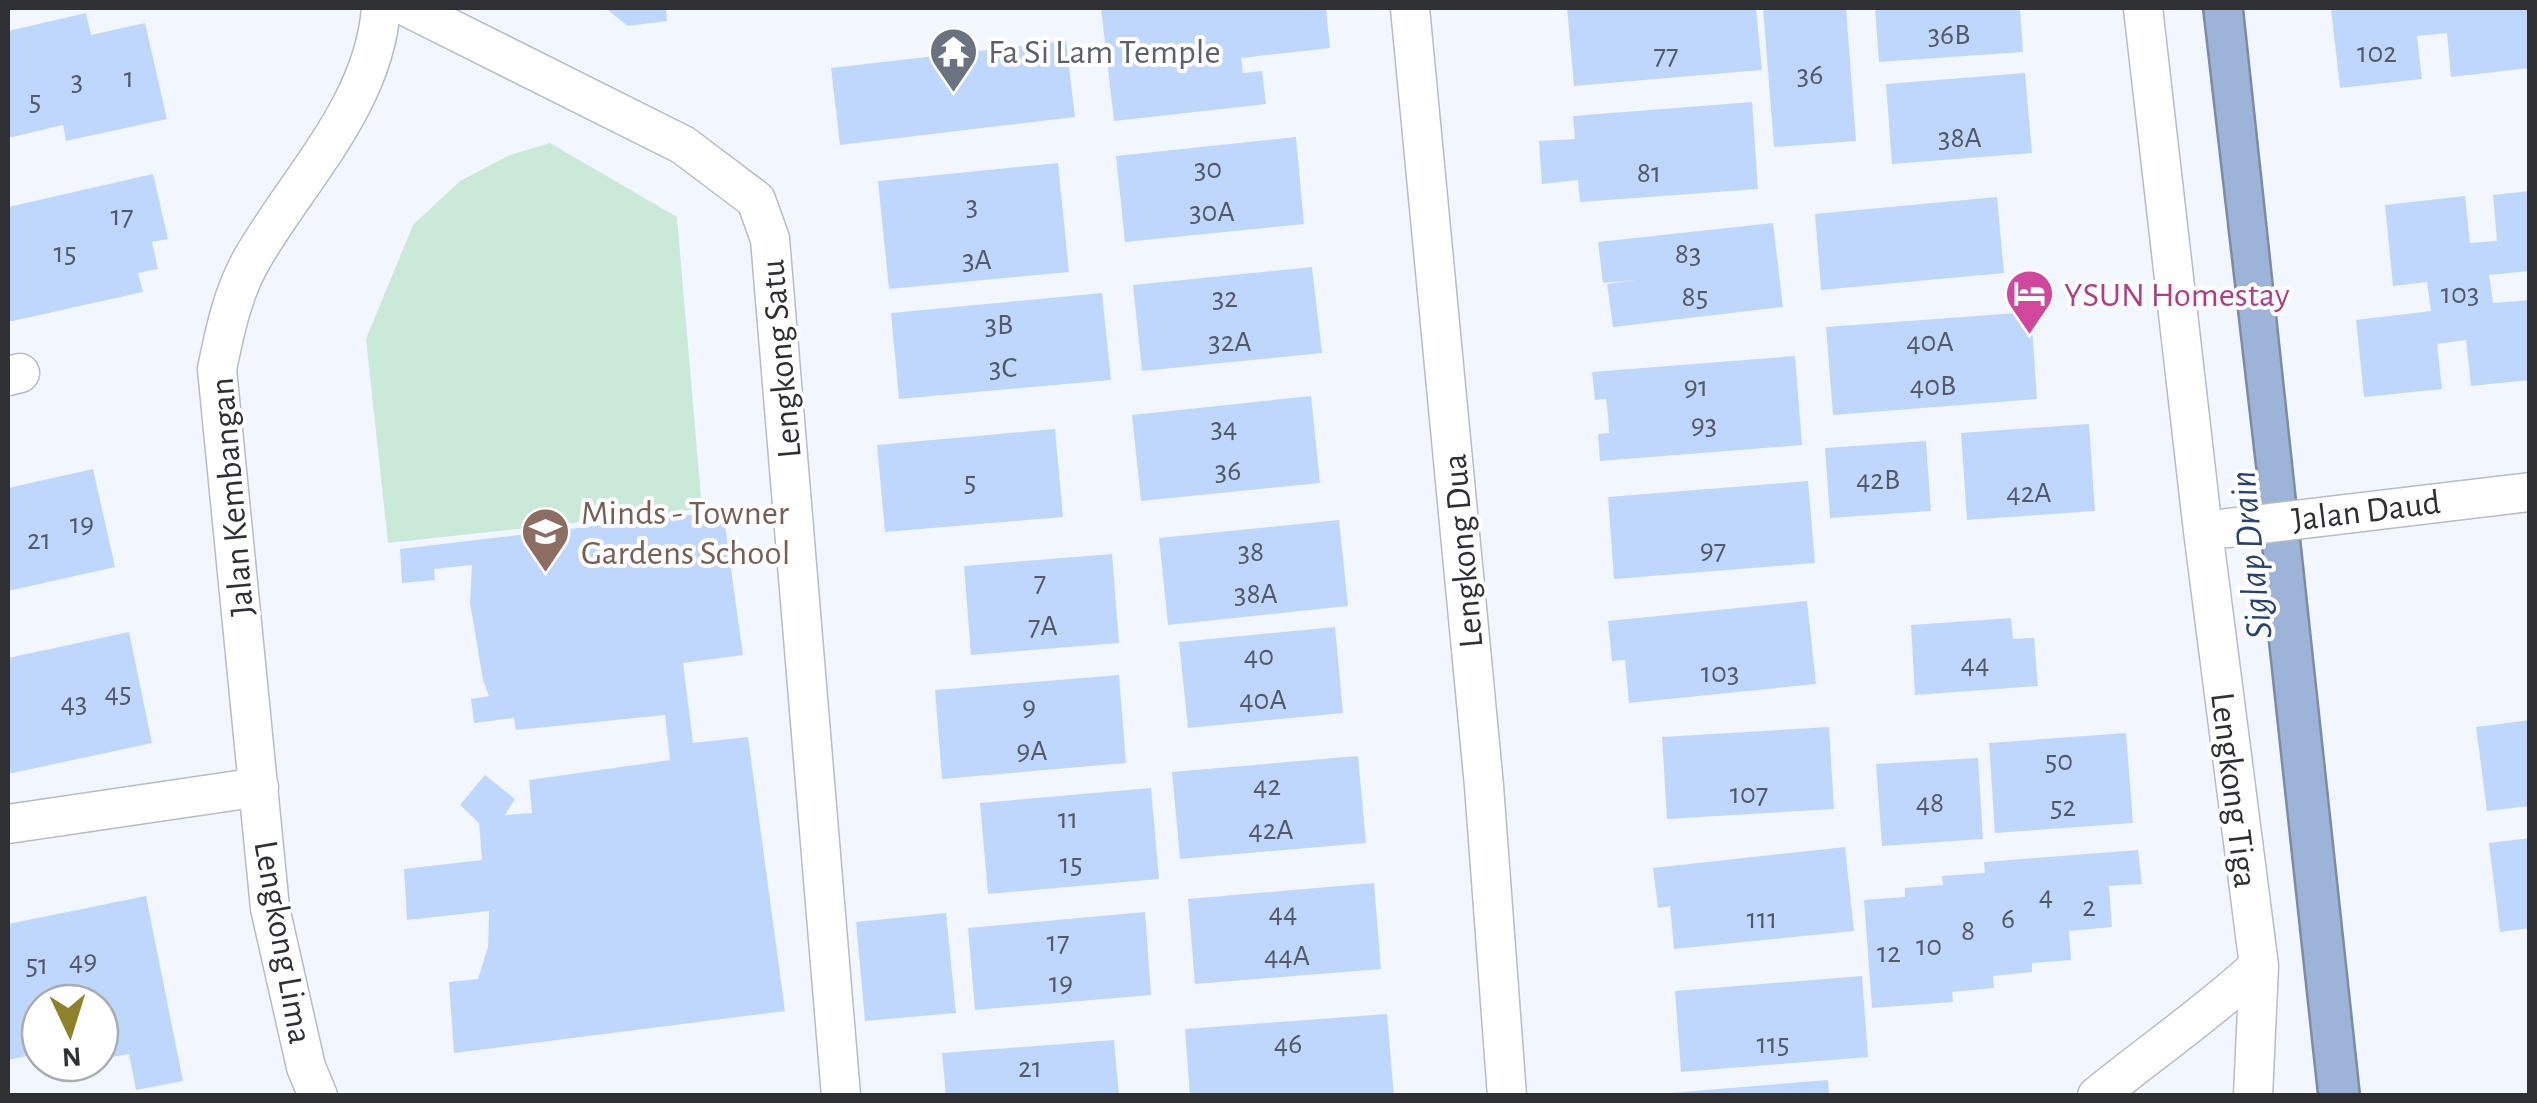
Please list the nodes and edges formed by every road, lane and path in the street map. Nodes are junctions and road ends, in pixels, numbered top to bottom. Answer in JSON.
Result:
{"nodes":[{"id":1,"x":380,"y":8,"type":"edge"},
{"id":2,"x":409,"y":8,"type":"edge"},
{"id":3,"x":1410,"y":8,"type":"edge"},
{"id":4,"x":2142,"y":8,"type":"edge"},
{"id":5,"x":2530,"y":492,"type":"edge"},
{"id":6,"x":2203,"y":530,"type":"junction"},
{"id":7,"x":259,"y":786,"type":"junction"},
{"id":8,"x":8,"y":824,"type":"edge"},
{"id":9,"x":2259,"y":966,"type":"junction"},
{"id":10,"x":318,"y":1096,"type":"edge"},
{"id":11,"x":841,"y":1096,"type":"edge"},
{"id":12,"x":1507,"y":1096,"type":"edge"},
{"id":13,"x":2098,"y":1096,"type":"edge"},
{"id":14,"x":2253,"y":1096,"type":"edge"}],
"edges":[{"from":1,"to":7,"type":"street","name":"Jalan Kembangan"},
{"from":2,"to":11,"type":"street","name":"Lengkong Satu"},
{"from":3,"to":12,"type":"street","name":"Lengkong Dua"},
{"from":4,"to":6,"type":"street","name":"Lengkong Tiga"},
{"from":5,"to":6,"type":"street","name":"Jalan Daud"},
{"from":6,"to":9,"type":"street","name":"Lengkong Tiga"},
{"from":7,"to":8,"type":"street"},
{"from":7,"to":10,"type":"street","name":"Lengkong Lima"},
{"from":9,"to":13,"type":"street"},
{"from":9,"to":14,"type":"street","name":"Lengkong Tiga"}]}
